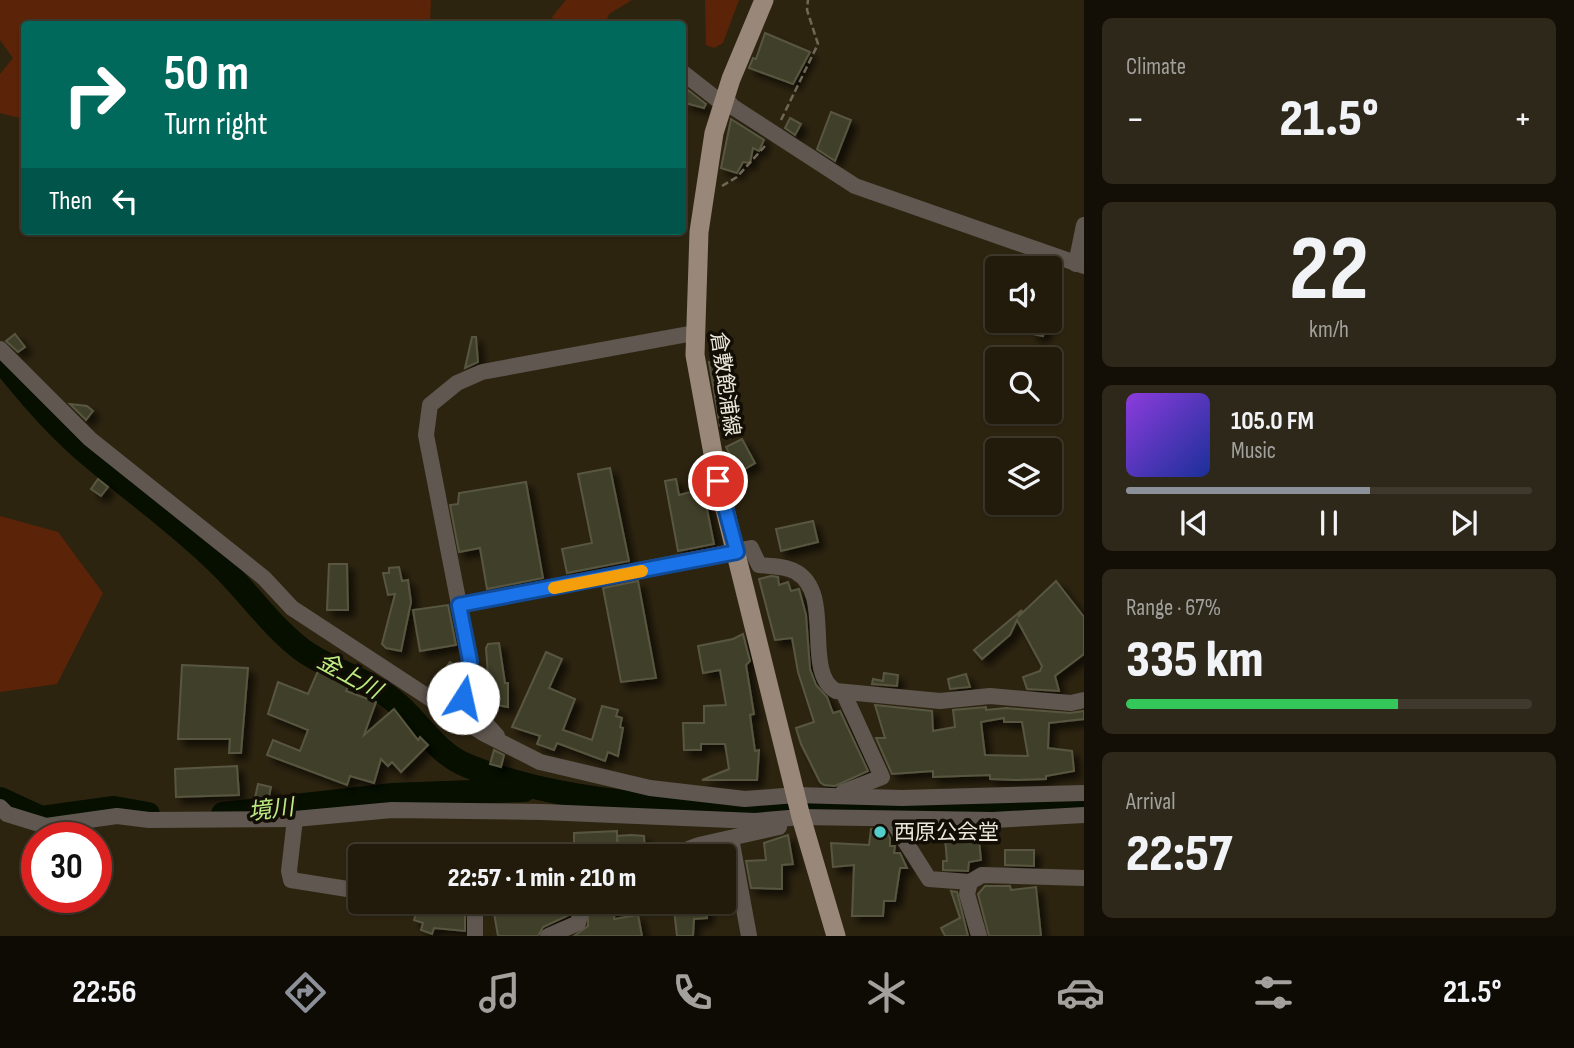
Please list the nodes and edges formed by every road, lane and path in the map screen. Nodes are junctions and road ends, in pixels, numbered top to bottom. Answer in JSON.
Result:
{"nodes":[{"id":1,"x":764,"y":0,"type":"edge"},
{"id":2,"x":808,"y":0,"type":"edge"},
{"id":3,"x":686,"y":75,"type":"edge"},
{"id":4,"x":724,"y":101,"type":"junction"},
{"id":5,"x":773,"y":134,"type":"junction"},
{"id":6,"x":704,"y":195,"type":"junction"},
{"id":7,"x":1084,"y":225,"type":"edge"},
{"id":8,"x":1080,"y":265,"type":"edge"},
{"id":9,"x":694,"y":333,"type":"junction"},
{"id":10,"x":0,"y":349,"type":"edge"},
{"id":11,"x":737,"y":552,"type":"junction"},
{"id":12,"x":459,"y":605,"type":"junction"},
{"id":13,"x":844,"y":694,"type":"junction"},
{"id":14,"x":1084,"y":700,"type":"edge"},
{"id":15,"x":501,"y":740,"type":"junction"},
{"id":16,"x":1084,"y":793,"type":"edge"},
{"id":17,"x":796,"y":795,"type":"junction"},
{"id":18,"x":834,"y":795,"type":"junction"},
{"id":19,"x":0,"y":807,"type":"edge"},
{"id":20,"x":1084,"y":815,"type":"edge"},
{"id":21,"x":295,"y":819,"type":"junction"},
{"id":22,"x":797,"y":819,"type":"junction"},
{"id":23,"x":891,"y":819,"type":"junction"},
{"id":24,"x":731,"y":838,"type":"junction"},
{"id":25,"x":711,"y":844,"type":"edge"},
{"id":26,"x":1084,"y":878,"type":"edge"},
{"id":27,"x":970,"y":882,"type":"junction"},
{"id":28,"x":348,"y":889,"type":"edge"},
{"id":29,"x":475,"y":914,"type":"edge"},
{"id":30,"x":580,"y":914,"type":"edge"},
{"id":31,"x":475,"y":936,"type":"edge"},
{"id":32,"x":548,"y":936,"type":"edge"},
{"id":33,"x":749,"y":936,"type":"edge"},
{"id":34,"x":836,"y":936,"type":"edge"},
{"id":35,"x":979,"y":936,"type":"edge"}],
"edges":[{"from":1,"to":4,"type":"main road","name":"倉敷飽浦線"},
{"from":2,"to":5,"type":"path"},
{"from":3,"to":4,"type":"street"},
{"from":4,"to":5,"type":"street"},
{"from":4,"to":6,"type":"main road","name":"倉敷飽浦線"},
{"from":5,"to":6,"type":"path"},
{"from":5,"to":8,"type":"street"},
{"from":6,"to":9,"type":"main road","name":"倉敷飽浦線"},
{"from":7,"to":8,"type":"street"},
{"from":9,"to":11,"type":"main road","name":"倉敷飽浦線"},
{"from":9,"to":12,"type":"street"},
{"from":10,"to":15,"type":"street"},
{"from":11,"to":12,"type":"street"},
{"from":11,"to":13,"type":"street"},
{"from":11,"to":17,"type":"main road","name":"倉敷飽浦線"},
{"from":12,"to":15,"type":"street"},
{"from":13,"to":14,"type":"street"},
{"from":13,"to":18,"type":"street"},
{"from":15,"to":17,"type":"street"},
{"from":16,"to":18,"type":"street"},
{"from":17,"to":18,"type":"street"},
{"from":17,"to":22,"type":"main road","name":"倉敷飽浦線"},
{"from":19,"to":21,"type":"street"},
{"from":20,"to":23,"type":"street"},
{"from":21,"to":22,"type":"street"},
{"from":21,"to":28,"type":"street"},
{"from":22,"to":23,"type":"street"},
{"from":22,"to":24,"type":"street"},
{"from":22,"to":34,"type":"main road","name":"倉敷飽浦線"},
{"from":23,"to":27,"type":"street"},
{"from":24,"to":25,"type":"street"},
{"from":24,"to":33,"type":"street"},
{"from":26,"to":27,"type":"street"},
{"from":27,"to":35,"type":"street"},
{"from":29,"to":31,"type":"street"},
{"from":30,"to":32,"type":"street"}]}
